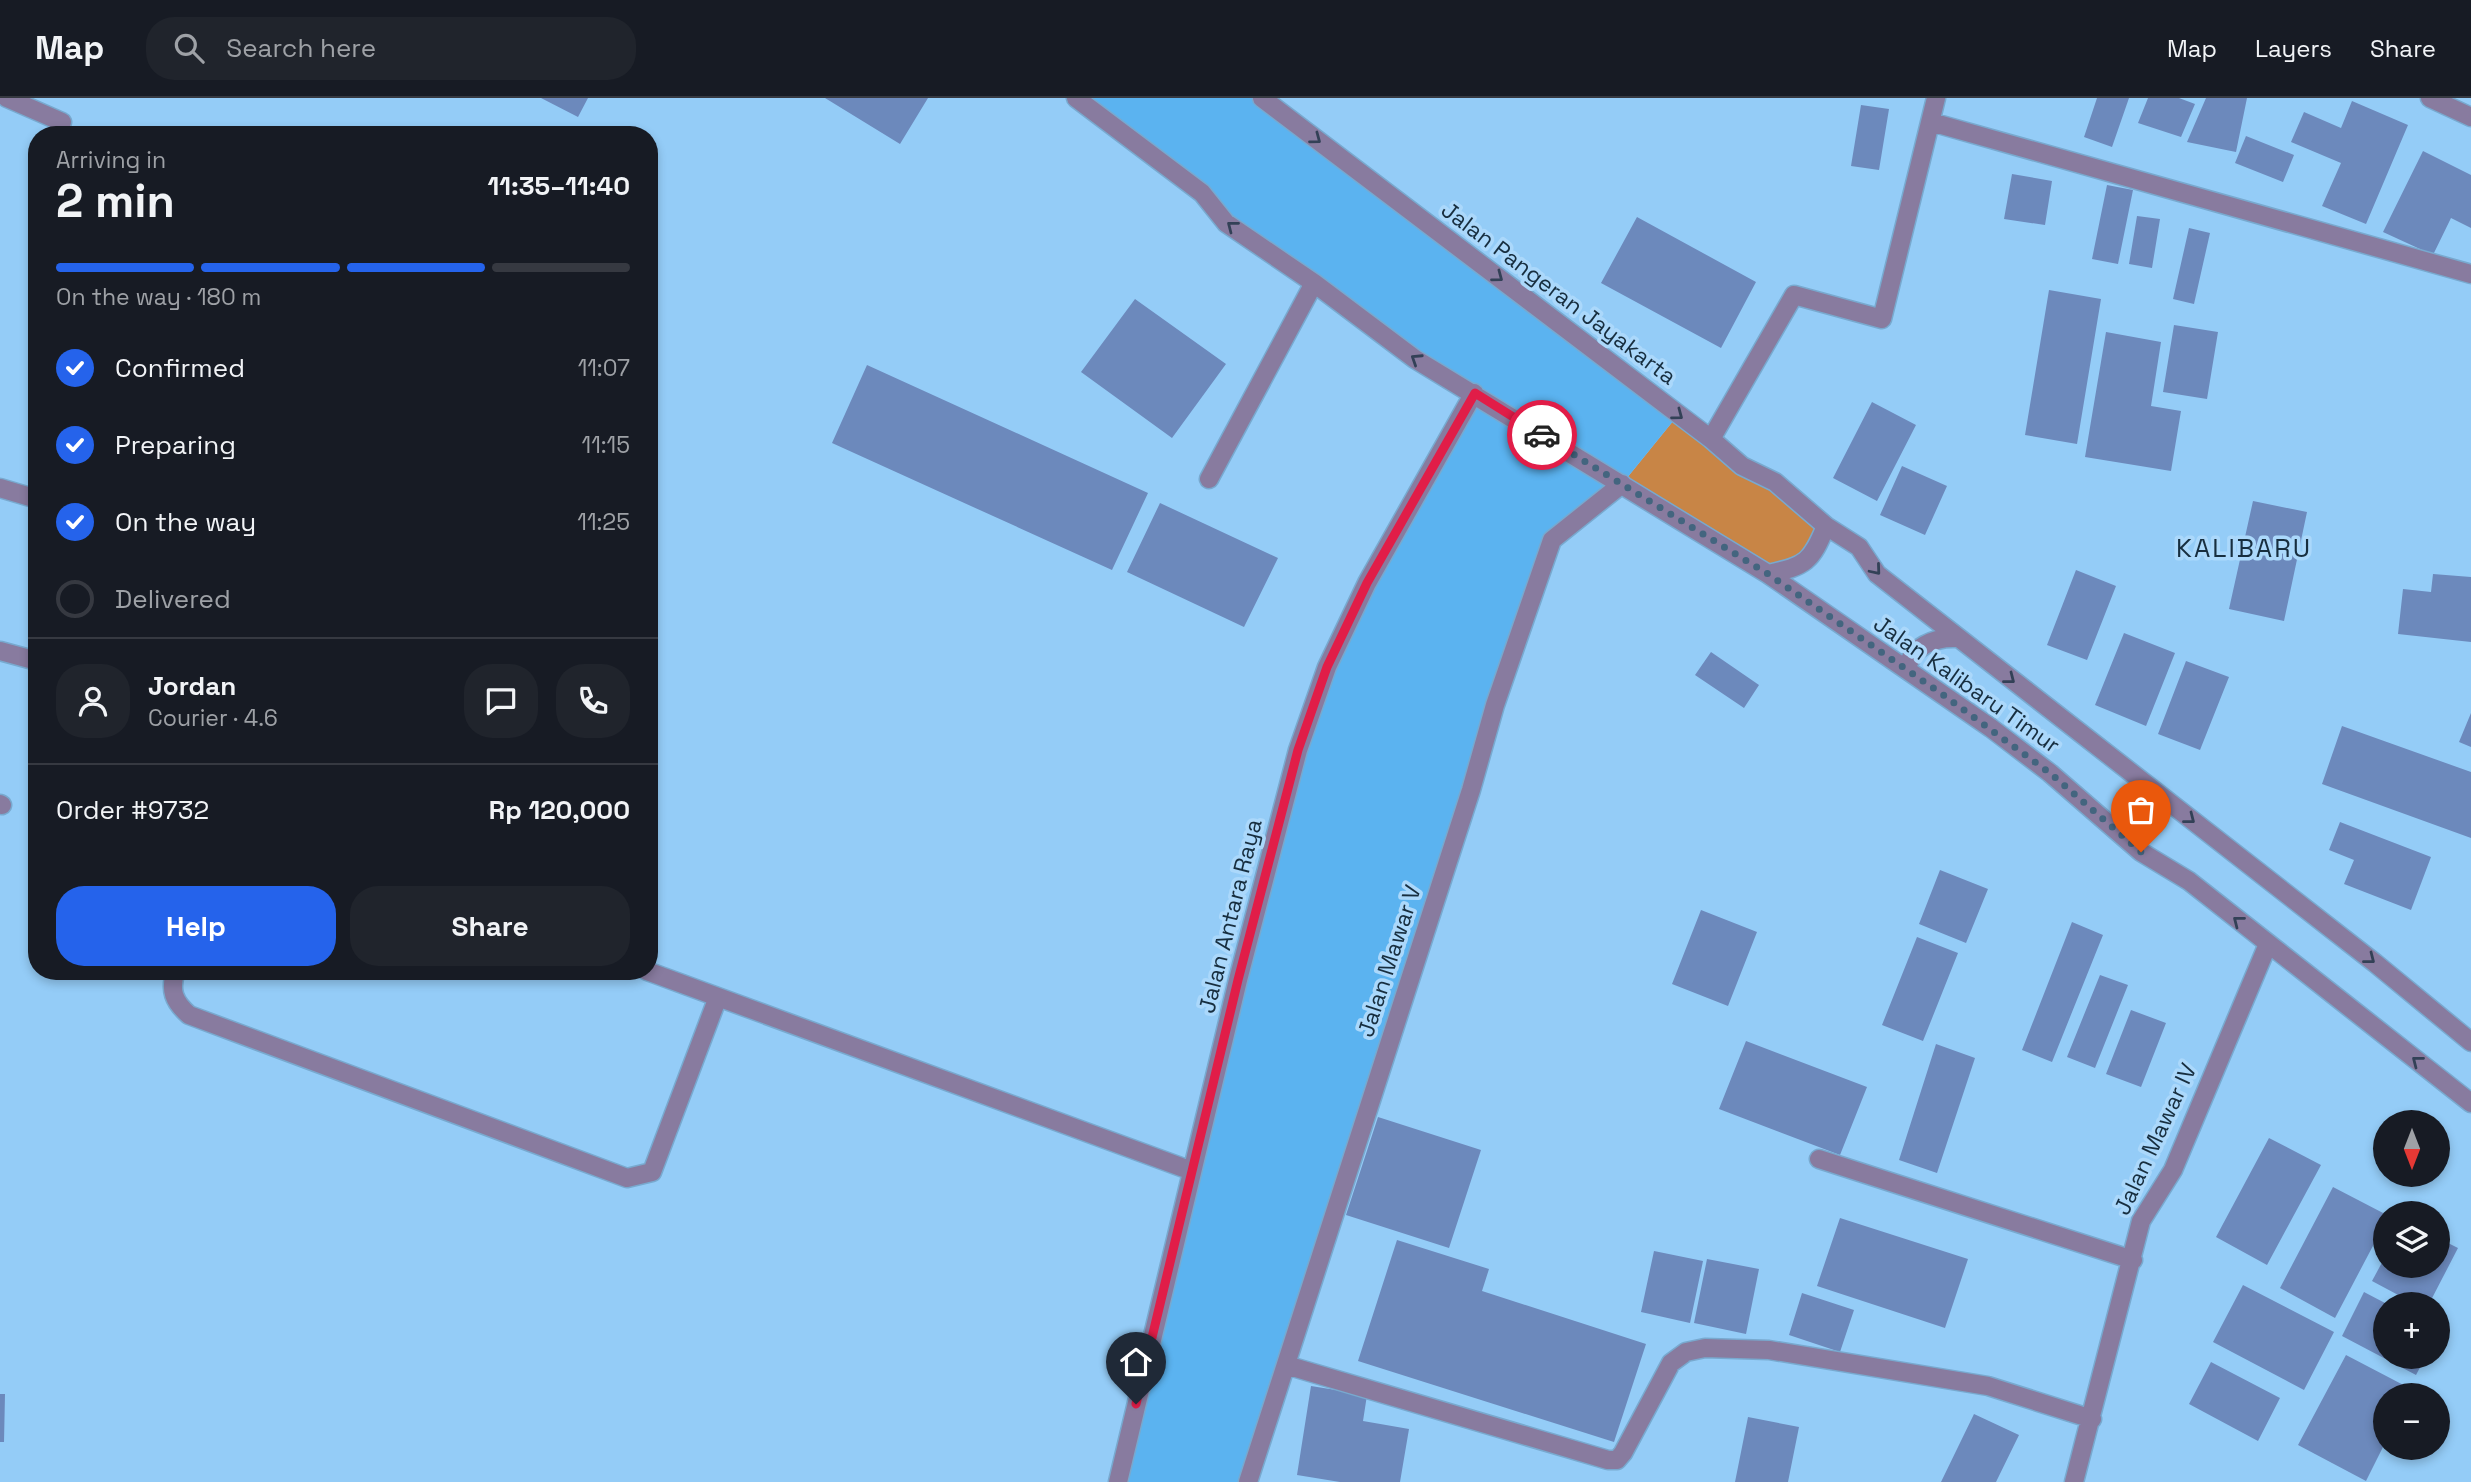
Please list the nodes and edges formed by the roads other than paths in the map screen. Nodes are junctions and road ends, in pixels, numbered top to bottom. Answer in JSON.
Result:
{"nodes":[{"id":1,"x":7,"y":98,"type":"edge"},
{"id":2,"x":1076,"y":98,"type":"edge"},
{"id":3,"x":1262,"y":98,"type":"edge"},
{"id":4,"x":1936,"y":98,"type":"edge"},
{"id":5,"x":2430,"y":98,"type":"edge"},
{"id":6,"x":2471,"y":117,"type":"edge"},
{"id":7,"x":61,"y":122,"type":"dead end"},
{"id":8,"x":1931,"y":122,"type":"junction"},
{"id":9,"x":2471,"y":274,"type":"edge"},
{"id":10,"x":1314,"y":283,"type":"junction"},
{"id":11,"x":1475,"y":393,"type":"junction"},
{"id":12,"x":1711,"y":439,"type":"junction"},
{"id":13,"x":1209,"y":479,"type":"dead end"},
{"id":14,"x":1622,"y":485,"type":"junction"},
{"id":15,"x":0,"y":488,"type":"edge"},
{"id":16,"x":28,"y":496,"type":"edge"},
{"id":17,"x":1826,"y":526,"type":"junction"},
{"id":18,"x":1768,"y":574,"type":"junction"},
{"id":19,"x":1956,"y":638,"type":"junction"},
{"id":20,"x":0,"y":651,"type":"edge"},
{"id":21,"x":28,"y":659,"type":"edge"},
{"id":22,"x":1907,"y":670,"type":"junction"},
{"id":23,"x":2268,"y":944,"type":"junction"},
{"id":24,"x":658,"y":975,"type":"edge"},
{"id":25,"x":174,"y":980,"type":"edge"},
{"id":26,"x":718,"y":997,"type":"junction"},
{"id":27,"x":2471,"y":1042,"type":"edge"},
{"id":28,"x":2471,"y":1103,"type":"edge"},
{"id":29,"x":1819,"y":1159,"type":"dead end"},
{"id":30,"x":1192,"y":1171,"type":"junction"},
{"id":31,"x":2133,"y":1260,"type":"junction"},
{"id":32,"x":1286,"y":1365,"type":"junction"},
{"id":33,"x":2092,"y":1419,"type":"junction"},
{"id":34,"x":1118,"y":1482,"type":"edge"},
{"id":35,"x":1248,"y":1482,"type":"edge"},
{"id":36,"x":2074,"y":1482,"type":"edge"}],
"edges":[{"from":1,"to":7,"type":"street"},
{"from":10,"to":2,"type":"street","one_way":true},
{"from":3,"to":12,"type":"street","name":"Jalan Pangeran Jayakarta","one_way":true},
{"from":4,"to":8,"type":"street"},
{"from":5,"to":6,"type":"street"},
{"from":8,"to":9,"type":"street"},
{"from":8,"to":12,"type":"street"},
{"from":11,"to":10,"type":"street","one_way":true},
{"from":10,"to":13,"type":"street"},
{"from":11,"to":14,"type":"street","name":"Jalan Kalibaru Timur"},
{"from":11,"to":30,"type":"street","name":"Jalan Antara Raya"},
{"from":12,"to":17,"type":"street","name":"Jalan Pangeran Jayakarta"},
{"from":14,"to":18,"type":"street","name":"Jalan Kalibaru Timur"},
{"from":14,"to":32,"type":"street","name":"Jalan Mawar V"},
{"from":15,"to":16,"type":"street"},
{"from":17,"to":18,"type":"street"},
{"from":17,"to":19,"type":"street","name":"Jalan Kalibaru Timur","one_way":true},
{"from":18,"to":22,"type":"street","name":"Jalan Kalibaru Timur"},
{"from":19,"to":22,"type":"street"},
{"from":19,"to":27,"type":"street","name":"Jalan Kalibaru Timur","one_way":true},
{"from":20,"to":21,"type":"street"},
{"from":23,"to":22,"type":"street","name":"Jalan Kalibaru Timur","one_way":true},
{"from":28,"to":23,"type":"street","name":"Jalan Kalibaru Timur","one_way":true},
{"from":23,"to":31,"type":"street","name":"Jalan Mawar IV"},
{"from":24,"to":26,"type":"street"},
{"from":25,"to":26,"type":"street"},
{"from":26,"to":30,"type":"street"},
{"from":29,"to":31,"type":"street"},
{"from":30,"to":34,"type":"street","name":"Jalan Antara Raya"},
{"from":31,"to":33,"type":"street","name":"Jalan Mawar IV"},
{"from":32,"to":33,"type":"street"},
{"from":32,"to":35,"type":"street","name":"Jalan Mawar V"},
{"from":33,"to":36,"type":"street","name":"Jalan Mawar IV"}]}
